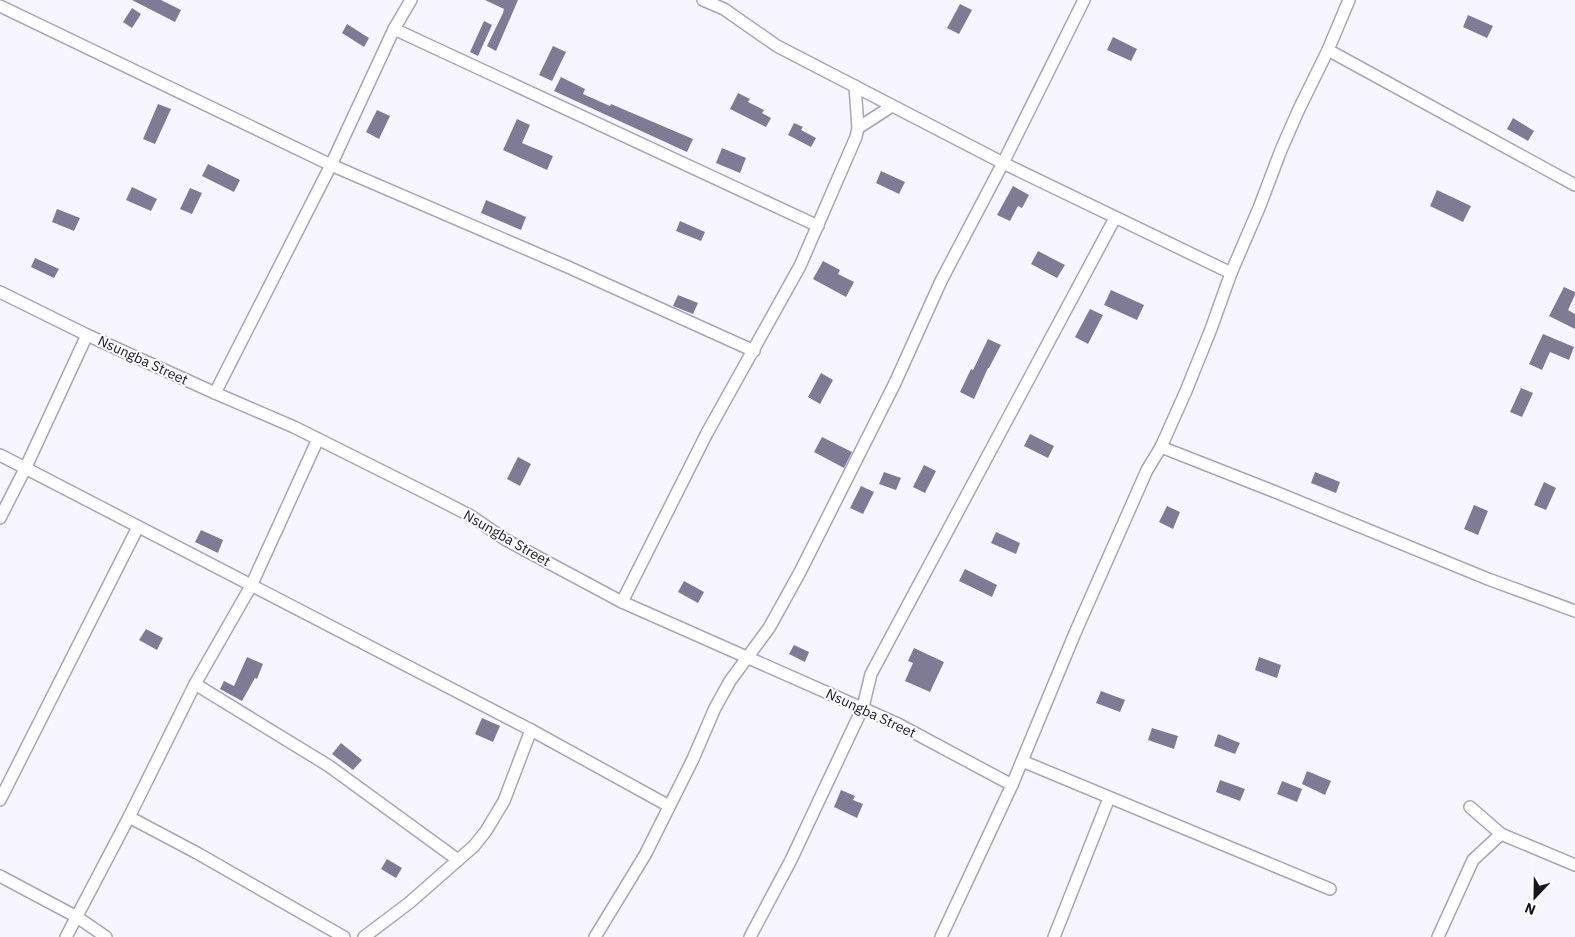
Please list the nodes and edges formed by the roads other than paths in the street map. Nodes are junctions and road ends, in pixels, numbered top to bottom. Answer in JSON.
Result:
{"nodes":[{"id":1,"x":411,"y":0,"type":"edge"},
{"id":2,"x":703,"y":0,"type":"edge"},
{"id":3,"x":1084,"y":0,"type":"edge"},
{"id":4,"x":1349,"y":0,"type":"edge"},
{"id":5,"x":0,"y":6,"type":"edge"},
{"id":6,"x":394,"y":29,"type":"junction"},
{"id":7,"x":1328,"y":50,"type":"junction"},
{"id":8,"x":855,"y":86,"type":"junction"},
{"id":9,"x":892,"y":106,"type":"junction"},
{"id":10,"x":858,"y":128,"type":"junction"},
{"id":11,"x":1003,"y":163,"type":"junction"},
{"id":12,"x":331,"y":165,"type":"junction"},
{"id":13,"x":1575,"y":185,"type":"edge"},
{"id":14,"x":1115,"y":218,"type":"junction"},
{"id":15,"x":818,"y":226,"type":"junction"},
{"id":16,"x":1231,"y":273,"type":"junction"},
{"id":17,"x":0,"y":292,"type":"edge"},
{"id":18,"x":87,"y":335,"type":"junction"},
{"id":19,"x":754,"y":351,"type":"junction"},
{"id":20,"x":215,"y":394,"type":"junction"},
{"id":21,"x":318,"y":439,"type":"junction"},
{"id":22,"x":1161,"y":446,"type":"junction"},
{"id":23,"x":0,"y":455,"type":"edge"},
{"id":24,"x":25,"y":469,"type":"junction"},
{"id":25,"x":0,"y":518,"type":"edge"},
{"id":26,"x":138,"y":528,"type":"junction"},
{"id":27,"x":252,"y":586,"type":"junction"},
{"id":28,"x":622,"y":602,"type":"junction"},
{"id":29,"x":1575,"y":611,"type":"edge"},
{"id":30,"x":748,"y":657,"type":"junction"},
{"id":31,"x":195,"y":684,"type":"junction"},
{"id":32,"x":863,"y":707,"type":"junction"},
{"id":33,"x":531,"y":730,"type":"junction"},
{"id":34,"x":1022,"y":761,"type":"junction"},
{"id":35,"x":1012,"y":785,"type":"junction"},
{"id":36,"x":1110,"y":798,"type":"junction"},
{"id":37,"x":0,"y":800,"type":"edge"},
{"id":38,"x":670,"y":806,"type":"junction"},
{"id":39,"x":1470,"y":807,"type":"dead end"},
{"id":40,"x":129,"y":817,"type":"junction"},
{"id":41,"x":1501,"y":834,"type":"junction"},
{"id":42,"x":458,"y":860,"type":"junction"},
{"id":43,"x":1575,"y":866,"type":"edge"},
{"id":44,"x":0,"y":876,"type":"edge"},
{"id":45,"x":1330,"y":889,"type":"dead end"},
{"id":46,"x":77,"y":917,"type":"junction"},
{"id":47,"x":66,"y":937,"type":"edge"},
{"id":48,"x":106,"y":937,"type":"edge"},
{"id":49,"x":344,"y":937,"type":"edge"},
{"id":50,"x":364,"y":937,"type":"edge"},
{"id":51,"x":594,"y":937,"type":"edge"},
{"id":52,"x":750,"y":937,"type":"edge"},
{"id":53,"x":941,"y":937,"type":"edge"},
{"id":54,"x":1054,"y":937,"type":"edge"},
{"id":55,"x":1438,"y":937,"type":"edge"}],
"edges":[{"from":1,"to":6,"type":"street"},
{"from":2,"to":8,"type":"street"},
{"from":3,"to":11,"type":"street"},
{"from":4,"to":7,"type":"street"},
{"from":5,"to":12,"type":"street"},
{"from":6,"to":12,"type":"street"},
{"from":6,"to":15,"type":"street"},
{"from":7,"to":13,"type":"street"},
{"from":7,"to":16,"type":"street"},
{"from":8,"to":9,"type":"street"},
{"from":8,"to":10,"type":"street"},
{"from":9,"to":10,"type":"street"},
{"from":9,"to":11,"type":"street"},
{"from":10,"to":15,"type":"street"},
{"from":11,"to":14,"type":"street"},
{"from":11,"to":30,"type":"street"},
{"from":12,"to":19,"type":"street"},
{"from":12,"to":20,"type":"street"},
{"from":14,"to":16,"type":"street"},
{"from":14,"to":32,"type":"street"},
{"from":15,"to":19,"type":"street"},
{"from":16,"to":22,"type":"street"},
{"from":17,"to":18,"type":"street","name":"Nsungba Street"},
{"from":18,"to":20,"type":"street","name":"Nsungba Street"},
{"from":18,"to":24,"type":"street"},
{"from":19,"to":28,"type":"street"},
{"from":20,"to":21,"type":"street","name":"Nsungba Street"},
{"from":21,"to":27,"type":"street"},
{"from":21,"to":28,"type":"street","name":"Nsungba Street"},
{"from":22,"to":29,"type":"street"},
{"from":22,"to":34,"type":"street"},
{"from":23,"to":24,"type":"street"},
{"from":24,"to":25,"type":"street"},
{"from":24,"to":26,"type":"street"},
{"from":26,"to":27,"type":"street"},
{"from":26,"to":37,"type":"street"},
{"from":27,"to":31,"type":"street"},
{"from":27,"to":33,"type":"street"},
{"from":28,"to":30,"type":"street","name":"Nsungba Street"},
{"from":30,"to":32,"type":"street","name":"Nsungba Street"},
{"from":30,"to":38,"type":"street"},
{"from":31,"to":40,"type":"street"},
{"from":31,"to":42,"type":"street"},
{"from":32,"to":35,"type":"street","name":"Nsungba Street"},
{"from":32,"to":52,"type":"street"},
{"from":33,"to":38,"type":"street"},
{"from":33,"to":42,"type":"street"},
{"from":34,"to":35,"type":"street"},
{"from":34,"to":36,"type":"street"},
{"from":35,"to":53,"type":"street"},
{"from":36,"to":45,"type":"street"},
{"from":36,"to":54,"type":"street"},
{"from":38,"to":51,"type":"street"},
{"from":39,"to":41,"type":"street"},
{"from":40,"to":46,"type":"street"},
{"from":40,"to":49,"type":"street"},
{"from":41,"to":43,"type":"street"},
{"from":41,"to":55,"type":"street"},
{"from":42,"to":50,"type":"street"},
{"from":44,"to":46,"type":"street"},
{"from":46,"to":47,"type":"street"},
{"from":46,"to":48,"type":"street"}]}
